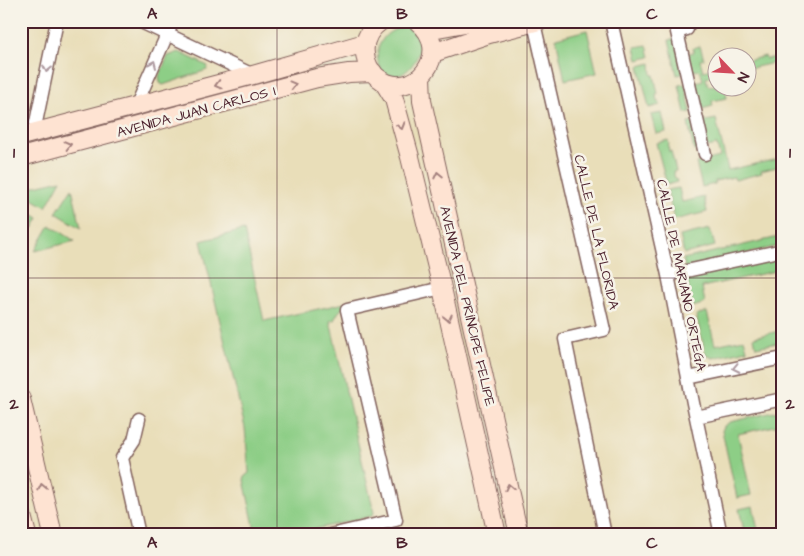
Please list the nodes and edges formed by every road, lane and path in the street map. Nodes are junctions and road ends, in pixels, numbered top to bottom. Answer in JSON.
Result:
{"nodes":[{"id":1,"x":58,"y":21,"type":"edge"},
{"id":2,"x":139,"y":21,"type":"edge"},
{"id":3,"x":173,"y":21,"type":"edge"},
{"id":4,"x":476,"y":21,"type":"edge"},
{"id":5,"x":611,"y":21,"type":"edge"},
{"id":6,"x":685,"y":21,"type":"edge"},
{"id":7,"x":537,"y":22,"type":"edge"},
{"id":8,"x":422,"y":26,"type":"edge"},
{"id":9,"x":373,"y":28,"type":"edge"},
{"id":10,"x":166,"y":34,"type":"junction"},
{"id":11,"x":433,"y":53,"type":"junction"},
{"id":12,"x":254,"y":76,"type":"junction"},
{"id":13,"x":421,"y":76,"type":"junction"},
{"id":14,"x":378,"y":77,"type":"junction"},
{"id":15,"x":134,"y":107,"type":"junction"},
{"id":16,"x":28,"y":134,"type":"edge"},
{"id":17,"x":705,"y":154,"type":"dead end"},
{"id":18,"x":21,"y":157,"type":"edge"},
{"id":19,"x":783,"y":250,"type":"edge"},
{"id":20,"x":668,"y":275,"type":"junction"},
{"id":21,"x":442,"y":288,"type":"junction"},
{"id":22,"x":783,"y":358,"type":"edge"},
{"id":23,"x":688,"y":378,"type":"junction"},
{"id":24,"x":21,"y":399,"type":"edge"},
{"id":25,"x":783,"y":399,"type":"edge"},
{"id":26,"x":696,"y":417,"type":"junction"},
{"id":27,"x":139,"y":419,"type":"dead end"},
{"id":28,"x":21,"y":512,"type":"edge"},
{"id":29,"x":27,"y":535,"type":"edge"},
{"id":30,"x":53,"y":535,"type":"edge"},
{"id":31,"x":139,"y":535,"type":"edge"},
{"id":32,"x":330,"y":535,"type":"edge"},
{"id":33,"x":497,"y":535,"type":"edge"},
{"id":34,"x":519,"y":535,"type":"edge"},
{"id":35,"x":605,"y":535,"type":"edge"},
{"id":36,"x":721,"y":535,"type":"edge"}],
"edges":[{"from":1,"to":16,"type":"street","one_way":true},
{"from":2,"to":10,"type":"street"},
{"from":3,"to":10,"type":"street"},
{"from":4,"to":8,"type":"street"},
{"from":5,"to":20,"type":"street","name":"CALLE DE MARIANO ORTEGA"},
{"from":6,"to":17,"type":"street"},
{"from":7,"to":11,"type":"street"},
{"from":7,"to":35,"type":"street","name":"CALLE DE LA FLORIDA"},
{"from":8,"to":11,"type":"street"},
{"from":9,"to":12,"type":"street","name":"AVENIDA JUAN CARLOS I"},
{"from":9,"to":14,"type":"street","name":"AVENIDA DEL PRÍNCIPE FELIPE"},
{"from":10,"to":12,"type":"street"},
{"from":15,"to":10,"type":"street","one_way":true},
{"from":11,"to":13,"type":"street"},
{"from":12,"to":15,"type":"street","name":"AVENIDA JUAN CARLOS I","one_way":true},
{"from":13,"to":14,"type":"street","name":"AVENIDA JUAN CARLOS I"},
{"from":34,"to":13,"type":"street","name":"AVENIDA DEL PRÍNCIPE FELIPE","one_way":true},
{"from":18,"to":14,"type":"street","name":"AVENIDA JUAN CARLOS I","one_way":true},
{"from":14,"to":21,"type":"street","name":"AVENIDA DEL PRÍNCIPE FELIPE","one_way":true},
{"from":15,"to":16,"type":"street","name":"AVENIDA JUAN CARLOS I"},
{"from":19,"to":20,"type":"street"},
{"from":20,"to":23,"type":"street","name":"CALLE DE MARIANO ORTEGA"},
{"from":21,"to":32,"type":"street"},
{"from":21,"to":33,"type":"street","name":"AVENIDA DEL PRÍNCIPE FELIPE","one_way":true},
{"from":22,"to":23,"type":"street","one_way":true},
{"from":23,"to":26,"type":"street","name":"CALLE DE MARIANO ORTEGA"},
{"from":30,"to":24,"type":"street","one_way":true},
{"from":25,"to":26,"type":"street"},
{"from":26,"to":36,"type":"street","name":"CALLE DE MARIANO ORTEGA"},
{"from":27,"to":31,"type":"street"},
{"from":28,"to":29,"type":"street"}]}
